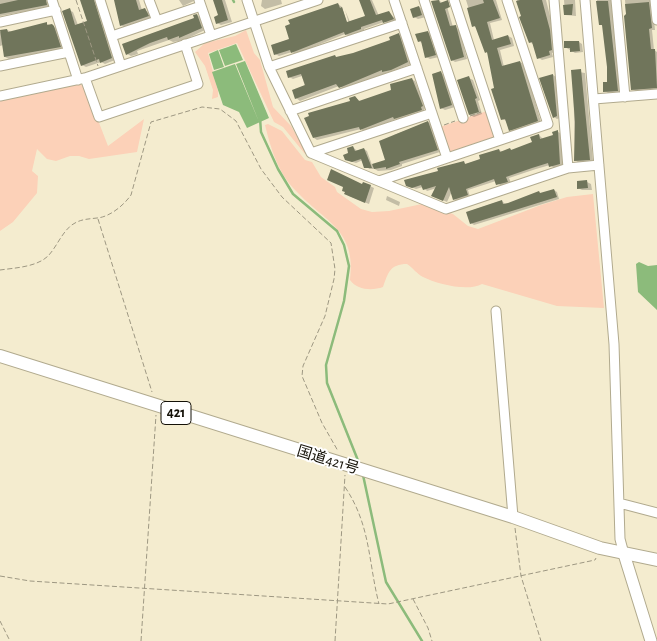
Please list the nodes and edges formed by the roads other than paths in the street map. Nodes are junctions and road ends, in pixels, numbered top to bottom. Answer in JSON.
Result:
{"nodes":[{"id":1,"x":52,"y":0,"type":"edge"},
{"id":2,"x":100,"y":0,"type":"edge"},
{"id":3,"x":149,"y":0,"type":"edge"},
{"id":4,"x":247,"y":0,"type":"edge"},
{"id":5,"x":284,"y":0,"type":"edge"},
{"id":6,"x":318,"y":0,"type":"edge"},
{"id":7,"x":394,"y":0,"type":"edge"},
{"id":8,"x":424,"y":0,"type":"edge"},
{"id":9,"x":454,"y":0,"type":"edge"},
{"id":10,"x":507,"y":0,"type":"edge"},
{"id":11,"x":554,"y":0,"type":"edge"},
{"id":12,"x":585,"y":0,"type":"edge"},
{"id":13,"x":616,"y":0,"type":"edge"},
{"id":14,"x":655,"y":0,"type":"edge"},
{"id":15,"x":200,"y":3,"type":"edge"},
{"id":16,"x":56,"y":10,"type":"junction"},
{"id":17,"x":287,"y":10,"type":"junction"},
{"id":18,"x":657,"y":20,"type":"edge"},
{"id":19,"x":156,"y":21,"type":"junction"},
{"id":20,"x":254,"y":21,"type":"junction"},
{"id":21,"x":0,"y":22,"type":"edge"},
{"id":22,"x":402,"y":23,"type":"junction"},
{"id":23,"x":211,"y":35,"type":"junction"},
{"id":24,"x":112,"y":36,"type":"junction"},
{"id":25,"x":185,"y":44,"type":"junction"},
{"id":26,"x":69,"y":52,"type":"junction"},
{"id":27,"x":0,"y":66,"type":"edge"},
{"id":28,"x":121,"y":66,"type":"junction"},
{"id":29,"x":269,"y":67,"type":"junction"},
{"id":30,"x":417,"y":68,"type":"junction"},
{"id":31,"x":82,"y":79,"type":"junction"},
{"id":32,"x":657,"y":94,"type":"edge"},
{"id":33,"x":0,"y":96,"type":"edge"},
{"id":34,"x":625,"y":97,"type":"junction"},
{"id":35,"x":594,"y":99,"type":"junction"},
{"id":36,"x":290,"y":111,"type":"junction"},
{"id":37,"x":432,"y":113,"type":"junction"},
{"id":38,"x":463,"y":118,"type":"dead end"},
{"id":39,"x":564,"y":120,"type":"junction"},
{"id":40,"x":548,"y":124,"type":"junction"},
{"id":41,"x":500,"y":140,"type":"junction"},
{"id":42,"x":311,"y":153,"type":"junction"},
{"id":43,"x":447,"y":158,"type":"junction"},
{"id":44,"x":599,"y":165,"type":"junction"},
{"id":45,"x":568,"y":168,"type":"junction"},
{"id":46,"x":380,"y":181,"type":"junction"},
{"id":47,"x":496,"y":311,"type":"dead end"},
{"id":48,"x":0,"y":356,"type":"edge"},
{"id":49,"x":619,"y":503,"type":"junction"},
{"id":50,"x":657,"y":513,"type":"edge"},
{"id":51,"x":514,"y":517,"type":"junction"},
{"id":52,"x":624,"y":554,"type":"junction"},
{"id":53,"x":657,"y":560,"type":"edge"},
{"id":54,"x":651,"y":641,"type":"edge"}],
"edges":[{"from":1,"to":16,"type":"street"},
{"from":2,"to":24,"type":"street"},
{"from":3,"to":19,"type":"street"},
{"from":4,"to":20,"type":"street"},
{"from":5,"to":17,"type":"street"},
{"from":6,"to":17,"type":"street"},
{"from":7,"to":22,"type":"street"},
{"from":8,"to":38,"type":"street"},
{"from":9,"to":41,"type":"street"},
{"from":10,"to":40,"type":"street"},
{"from":11,"to":39,"type":"street"},
{"from":12,"to":35,"type":"street"},
{"from":13,"to":34,"type":"street"},
{"from":14,"to":18,"type":"street"},
{"from":15,"to":19,"type":"street"},
{"from":15,"to":23,"type":"street"},
{"from":16,"to":21,"type":"street"},
{"from":16,"to":26,"type":"street"},
{"from":17,"to":20,"type":"street"},
{"from":19,"to":24,"type":"street"},
{"from":20,"to":23,"type":"street"},
{"from":20,"to":29,"type":"street"},
{"from":22,"to":29,"type":"street"},
{"from":22,"to":30,"type":"street"},
{"from":23,"to":25,"type":"street"},
{"from":24,"to":28,"type":"street"},
{"from":25,"to":28,"type":"street"},
{"from":25,"to":31,"type":"street"},
{"from":26,"to":27,"type":"street"},
{"from":26,"to":31,"type":"street"},
{"from":28,"to":31,"type":"street"},
{"from":29,"to":36,"type":"street"},
{"from":30,"to":36,"type":"street"},
{"from":30,"to":37,"type":"street"},
{"from":31,"to":33,"type":"street"},
{"from":32,"to":34,"type":"street"},
{"from":34,"to":35,"type":"street"},
{"from":35,"to":44,"type":"street"},
{"from":36,"to":42,"type":"street"},
{"from":37,"to":42,"type":"street"},
{"from":37,"to":43,"type":"street"},
{"from":39,"to":40,"type":"street"},
{"from":39,"to":45,"type":"street"},
{"from":40,"to":41,"type":"street"},
{"from":41,"to":43,"type":"street"},
{"from":42,"to":46,"type":"street"},
{"from":43,"to":46,"type":"street"},
{"from":44,"to":45,"type":"street"},
{"from":44,"to":49,"type":"street"},
{"from":45,"to":46,"type":"street"},
{"from":47,"to":51,"type":"street"},
{"from":48,"to":51,"type":"highway","name":"国道421号","number":"421"},
{"from":49,"to":50,"type":"street"},
{"from":49,"to":52,"type":"street"},
{"from":51,"to":52,"type":"highway","name":"国道421号","number":"421"},
{"from":52,"to":53,"type":"highway","name":"国道421号","number":"421"},
{"from":52,"to":54,"type":"main road"}]}
